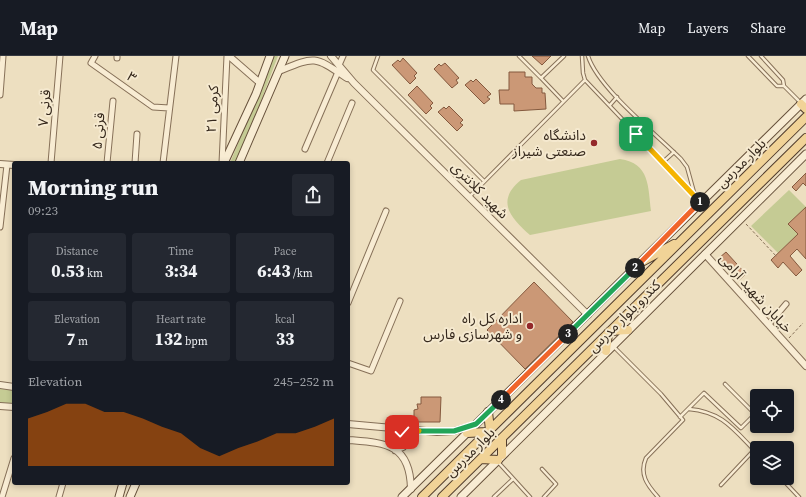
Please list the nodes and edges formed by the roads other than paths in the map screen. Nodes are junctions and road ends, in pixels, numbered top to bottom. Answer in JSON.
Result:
{"nodes":[{"id":1,"x":3,"y":56,"type":"edge"},
{"id":2,"x":60,"y":56,"type":"edge"},
{"id":3,"x":95,"y":56,"type":"edge"},
{"id":4,"x":176,"y":56,"type":"edge"},
{"id":5,"x":228,"y":56,"type":"edge"},
{"id":6,"x":270,"y":56,"type":"edge"},
{"id":7,"x":285,"y":56,"type":"edge"},
{"id":8,"x":331,"y":56,"type":"edge"},
{"id":9,"x":343,"y":56,"type":"edge"},
{"id":10,"x":378,"y":56,"type":"edge"},
{"id":11,"x":519,"y":56,"type":"edge"},
{"id":12,"x":564,"y":56,"type":"edge"},
{"id":13,"x":582,"y":56,"type":"edge"},
{"id":14,"x":588,"y":56,"type":"edge"},
{"id":15,"x":748,"y":56,"type":"edge"},
{"id":16,"x":761,"y":56,"type":"edge"},
{"id":17,"x":305,"y":58,"type":"edge"},
{"id":18,"x":339,"y":65,"type":"junction"},
{"id":19,"x":279,"y":71,"type":"junction"},
{"id":20,"x":338,"y":72,"type":"junction"},
{"id":21,"x":541,"y":78,"type":"junction"},
{"id":22,"x":585,"y":80,"type":"junction"},
{"id":23,"x":260,"y":83,"type":"junction"},
{"id":24,"x":354,"y":83,"type":"junction"},
{"id":25,"x":784,"y":86,"type":"junction"},
{"id":26,"x":0,"y":95,"type":"edge"},
{"id":27,"x":617,"y":97,"type":"junction"},
{"id":28,"x":113,"y":101,"type":"dead end"},
{"id":29,"x":563,"y":101,"type":"junction"},
{"id":30,"x":352,"y":103,"type":"dead end"},
{"id":31,"x":804,"y":104,"type":"edge"},
{"id":32,"x":610,"y":105,"type":"junction"},
{"id":33,"x":169,"y":108,"type":"junction"},
{"id":34,"x":806,"y":117,"type":"edge"},
{"id":35,"x":137,"y":134,"type":"dead end"},
{"id":36,"x":805,"y":140,"type":"edge"},
{"id":37,"x":305,"y":149,"type":"dead end"},
{"id":38,"x":674,"y":152,"type":"junction"},
{"id":39,"x":806,"y":154,"type":"edge"},
{"id":40,"x":51,"y":161,"type":"edge"},
{"id":41,"x":107,"y":161,"type":"edge"},
{"id":42,"x":135,"y":161,"type":"edge"},
{"id":43,"x":163,"y":161,"type":"edge"},
{"id":44,"x":223,"y":161,"type":"edge"},
{"id":45,"x":224,"y":161,"type":"edge"},
{"id":46,"x":240,"y":161,"type":"edge"},
{"id":47,"x":328,"y":161,"type":"edge"},
{"id":48,"x":663,"y":162,"type":"junction"},
{"id":49,"x":3,"y":164,"type":"edge"},
{"id":50,"x":484,"y":181,"type":"junction"},
{"id":51,"x":469,"y":196,"type":"junction"},
{"id":52,"x":696,"y":197,"type":"junction"},
{"id":53,"x":701,"y":203,"type":"junction"},
{"id":54,"x":386,"y":211,"type":"dead end"},
{"id":55,"x":0,"y":228,"type":"edge"},
{"id":56,"x":682,"y":240,"type":"junction"},
{"id":57,"x":705,"y":254,"type":"junction"},
{"id":58,"x":640,"y":263,"type":"junction"},
{"id":59,"x":350,"y":298,"type":"edge"},
{"id":60,"x":400,"y":301,"type":"dead end"},
{"id":61,"x":786,"y":304,"type":"dead end"},
{"id":62,"x":588,"y":315,"type":"junction"},
{"id":63,"x":768,"y":324,"type":"junction"},
{"id":64,"x":628,"y":330,"type":"junction"},
{"id":65,"x":609,"y":332,"type":"junction"},
{"id":66,"x":609,"y":348,"type":"junction"},
{"id":67,"x":805,"y":363,"type":"edge"},
{"id":68,"x":350,"y":364,"type":"edge"},
{"id":69,"x":725,"y":384,"type":"dead end"},
{"id":70,"x":0,"y":385,"type":"edge"},
{"id":71,"x":12,"y":386,"type":"edge"},
{"id":72,"x":0,"y":406,"type":"edge"},
{"id":73,"x":12,"y":408,"type":"edge"},
{"id":74,"x":689,"y":409,"type":"junction"},
{"id":75,"x":488,"y":412,"type":"junction"},
{"id":76,"x":680,"y":417,"type":"junction"},
{"id":77,"x":350,"y":424,"type":"edge"},
{"id":78,"x":476,"y":424,"type":"junction"},
{"id":79,"x":398,"y":428,"type":"junction"},
{"id":80,"x":488,"y":431,"type":"junction"},
{"id":81,"x":467,"y":433,"type":"junction"},
{"id":82,"x":502,"y":438,"type":"junction"},
{"id":83,"x":350,"y":440,"type":"edge"},
{"id":84,"x":750,"y":445,"type":"edge"},
{"id":85,"x":395,"y":450,"type":"junction"},
{"id":86,"x":750,"y":457,"type":"edge"},
{"id":87,"x":481,"y":459,"type":"junction"},
{"id":88,"x":499,"y":459,"type":"junction"},
{"id":89,"x":12,"y":464,"type":"edge"},
{"id":90,"x":542,"y":469,"type":"dead end"},
{"id":91,"x":512,"y":479,"type":"junction"},
{"id":92,"x":62,"y":485,"type":"edge"},
{"id":93,"x":122,"y":485,"type":"edge"},
{"id":94,"x":135,"y":485,"type":"edge"},
{"id":95,"x":788,"y":485,"type":"edge"},
{"id":96,"x":721,"y":486,"type":"dead end"},
{"id":97,"x":411,"y":489,"type":"junction"},
{"id":98,"x":2,"y":497,"type":"edge"},
{"id":99,"x":59,"y":497,"type":"edge"},
{"id":100,"x":119,"y":497,"type":"edge"},
{"id":101,"x":130,"y":497,"type":"edge"},
{"id":102,"x":402,"y":497,"type":"edge"},
{"id":103,"x":422,"y":497,"type":"edge"},
{"id":104,"x":442,"y":497,"type":"edge"},
{"id":105,"x":460,"y":497,"type":"edge"},
{"id":106,"x":494,"y":497,"type":"edge"},
{"id":107,"x":530,"y":497,"type":"edge"},
{"id":108,"x":544,"y":497,"type":"edge"},
{"id":109,"x":658,"y":497,"type":"edge"},
{"id":110,"x":799,"y":497,"type":"edge"}],
"edges":[{"from":1,"to":26,"type":"street"},
{"from":2,"to":40,"type":"street","name":"قرنی ۷"},
{"from":3,"to":33,"type":"street","name":"۳"},
{"from":4,"to":33,"type":"street"},
{"from":5,"to":23,"type":"street"},
{"from":5,"to":44,"type":"street","name":"کرمی ۲۱"},
{"from":6,"to":23,"type":"main road"},
{"from":7,"to":19,"type":"main road"},
{"from":8,"to":18,"type":"street"},
{"from":9,"to":18,"type":"street"},
{"from":10,"to":50,"type":"lane"},
{"from":11,"to":21,"type":"lane"},
{"from":12,"to":21,"type":"lane"},
{"from":13,"to":22,"type":"lane"},
{"from":14,"to":27,"type":"lane"},
{"from":15,"to":25,"type":"lane"},
{"from":16,"to":25,"type":"lane"},
{"from":17,"to":19,"type":"street"},
{"from":17,"to":20,"type":"street"},
{"from":18,"to":24,"type":"street"},
{"from":19,"to":46,"type":"main road"},
{"from":20,"to":24,"type":"street"},
{"from":20,"to":37,"type":"street"},
{"from":21,"to":29,"type":"lane"},
{"from":22,"to":29,"type":"lane"},
{"from":22,"to":32,"type":"lane"},
{"from":23,"to":45,"type":"main road"},
{"from":24,"to":51,"type":"street","name":"شهید کلانتری"},
{"from":25,"to":31,"type":"lane"},
{"from":27,"to":32,"type":"lane"},
{"from":27,"to":38,"type":"lane"},
{"from":28,"to":41,"type":"street","name":"قرنی ۵"},
{"from":29,"to":50,"type":"lane"},
{"from":30,"to":47,"type":"street"},
{"from":31,"to":53,"type":"main road","name":"کندرو بلوار مدرس"},
{"from":32,"to":48,"type":"lane"},
{"from":33,"to":43,"type":"street"},
{"from":34,"to":56,"type":"main road","name":"بلوار مدرس"},
{"from":35,"to":42,"type":"street"},
{"from":36,"to":65,"type":"main road","name":"بلوار مدرس"},
{"from":38,"to":48,"type":"lane"},
{"from":38,"to":52,"type":"lane"},
{"from":39,"to":57,"type":"main road","name":"کندرو بلوار مدرس"},
{"from":48,"to":52,"type":"lane"},
{"from":49,"to":55,"type":"street"},
{"from":50,"to":51,"type":"lane"},
{"from":51,"to":62,"type":"street","name":"شهید کلانتری"},
{"from":52,"to":53,"type":"lane"},
{"from":53,"to":58,"type":"main road","name":"کندرو بلوار مدرس"},
{"from":54,"to":59,"type":"street"},
{"from":56,"to":58,"type":"main road"},
{"from":56,"to":80,"type":"main road","name":"بلوار مدرس"},
{"from":57,"to":63,"type":"street","name":"خیابان شهید آرامی"},
{"from":57,"to":64,"type":"main road","name":"کندرو بلوار مدرس"},
{"from":58,"to":62,"type":"main road","name":"کندرو بلوار مدرس"},
{"from":60,"to":68,"type":"street"},
{"from":61,"to":63,"type":"street"},
{"from":62,"to":75,"type":"main road","name":"کندرو بلوار مدرس"},
{"from":63,"to":67,"type":"street","name":"خیابان شهید آرامی"},
{"from":64,"to":65,"type":"main road"},
{"from":64,"to":66,"type":"main road","name":"کندرو بلوار مدرس"},
{"from":65,"to":66,"type":"main road"},
{"from":65,"to":82,"type":"main road","name":"بلوار مدرس"},
{"from":66,"to":76,"type":"lane"},
{"from":66,"to":88,"type":"main road","name":"کندرو بلوار مدرس"},
{"from":69,"to":74,"type":"lane"},
{"from":70,"to":71,"type":"street"},
{"from":72,"to":73,"type":"street"},
{"from":74,"to":76,"type":"lane"},
{"from":74,"to":84,"type":"lane"},
{"from":75,"to":78,"type":"main road","name":"کندرو بلوار مدرس"},
{"from":75,"to":80,"type":"main road"},
{"from":76,"to":109,"type":"lane"},
{"from":77,"to":79,"type":"street"},
{"from":78,"to":79,"type":"street"},
{"from":78,"to":81,"type":"main road","name":"کندرو بلوار مدرس"},
{"from":79,"to":85,"type":"street"},
{"from":80,"to":81,"type":"main road"},
{"from":80,"to":103,"type":"main road","name":"بلوار مدرس"},
{"from":81,"to":97,"type":"main road","name":"کندرو بلوار مدرس"},
{"from":82,"to":87,"type":"main road","name":"بلوار مدرس"},
{"from":82,"to":88,"type":"main road"},
{"from":83,"to":85,"type":"street"},
{"from":85,"to":97,"type":"street"},
{"from":86,"to":96,"type":"lane"},
{"from":87,"to":88,"type":"main road"},
{"from":87,"to":104,"type":"main road","name":"بلوار مدرس"},
{"from":88,"to":91,"type":"lane"},
{"from":88,"to":105,"type":"main road","name":"کندرو بلوار مدرس"},
{"from":89,"to":98,"type":"street"},
{"from":90,"to":108,"type":"lane"},
{"from":91,"to":106,"type":"lane"},
{"from":91,"to":107,"type":"lane"},
{"from":92,"to":99,"type":"street"},
{"from":93,"to":100,"type":"main road"},
{"from":94,"to":101,"type":"main road"},
{"from":95,"to":110,"type":"lane"},
{"from":97,"to":102,"type":"main road","name":"کندرو بلوار مدرس"}]}
